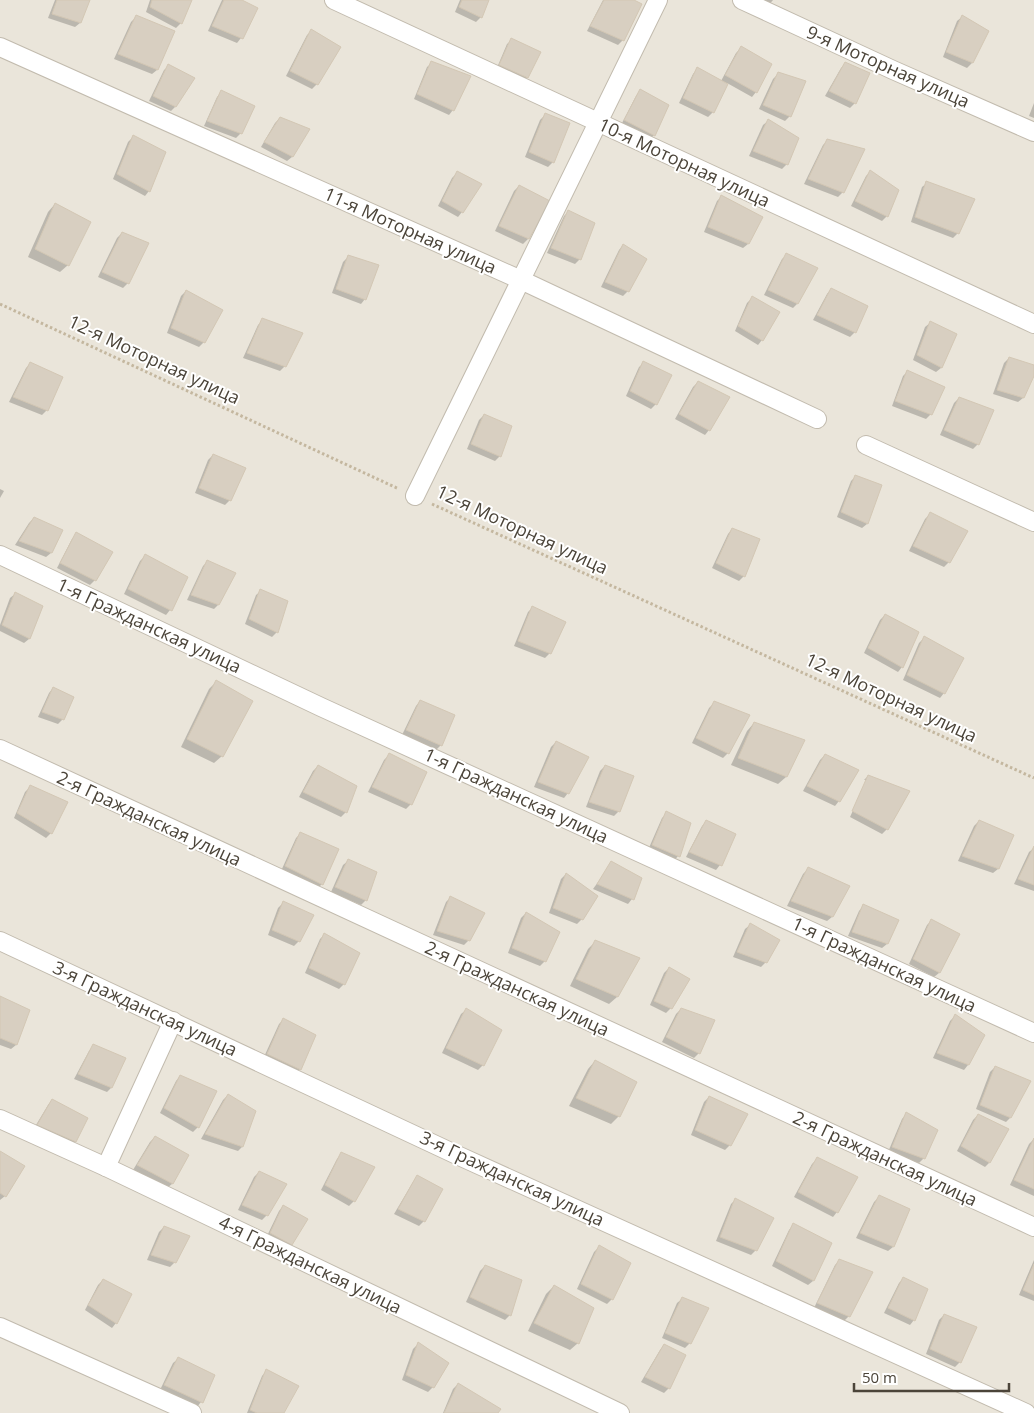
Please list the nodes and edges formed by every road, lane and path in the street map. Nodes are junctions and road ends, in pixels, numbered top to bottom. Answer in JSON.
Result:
{"nodes":[{"id":1,"x":334,"y":0,"type":"edge"},
{"id":2,"x":658,"y":0,"type":"edge"},
{"id":3,"x":742,"y":0,"type":"edge"},
{"id":4,"x":0,"y":47,"type":"edge"},
{"id":5,"x":598,"y":123,"type":"junction"},
{"id":6,"x":1034,"y":132,"type":"edge"},
{"id":7,"x":521,"y":280,"type":"junction"},
{"id":8,"x":0,"y":304,"type":"edge"},
{"id":9,"x":1034,"y":324,"type":"edge"},
{"id":10,"x":817,"y":419,"type":"dead end"},
{"id":11,"x":866,"y":445,"type":"dead end"},
{"id":12,"x":415,"y":496,"type":"junction"},
{"id":13,"x":1034,"y":522,"type":"edge"},
{"id":14,"x":0,"y":555,"type":"edge"},
{"id":15,"x":0,"y":750,"type":"edge"},
{"id":16,"x":1034,"y":778,"type":"edge"},
{"id":17,"x":0,"y":941,"type":"edge"},
{"id":18,"x":173,"y":1021,"type":"junction"},
{"id":19,"x":1034,"y":1033,"type":"edge"},
{"id":20,"x":0,"y":1119,"type":"edge"},
{"id":21,"x":106,"y":1167,"type":"junction"},
{"id":22,"x":1034,"y":1228,"type":"edge"},
{"id":23,"x":2,"y":1331,"type":"edge"},
{"id":24,"x":192,"y":1413,"type":"edge"},
{"id":25,"x":620,"y":1413,"type":"edge"},
{"id":26,"x":1026,"y":1413,"type":"edge"}],
"edges":[{"from":1,"to":5,"type":"street","name":"10-я Моторная улица"},
{"from":2,"to":5,"type":"street"},
{"from":3,"to":6,"type":"street","name":"9-я Моторная улица"},
{"from":4,"to":7,"type":"street","name":"11-я Моторная улица"},
{"from":5,"to":7,"type":"street"},
{"from":5,"to":9,"type":"street","name":"10-я Моторная улица"},
{"from":7,"to":10,"type":"street","name":"11-я Моторная улица"},
{"from":7,"to":12,"type":"street"},
{"from":8,"to":12,"type":"path","name":"12-я Моторная улица"},
{"from":11,"to":13,"type":"street"},
{"from":12,"to":16,"type":"path","name":"12-я Моторная улица"},
{"from":14,"to":19,"type":"street","name":"1-я Гражданская улица"},
{"from":15,"to":22,"type":"street","name":"2-я Гражданская улица"},
{"from":17,"to":18,"type":"street","name":"3-я Гражданская улица"},
{"from":18,"to":21,"type":"street"},
{"from":18,"to":26,"type":"street","name":"3-я Гражданская улица"},
{"from":20,"to":21,"type":"street","name":"4-я Гражданская улица"},
{"from":21,"to":25,"type":"street","name":"4-я Гражданская улица"},
{"from":23,"to":24,"type":"street"}]}
